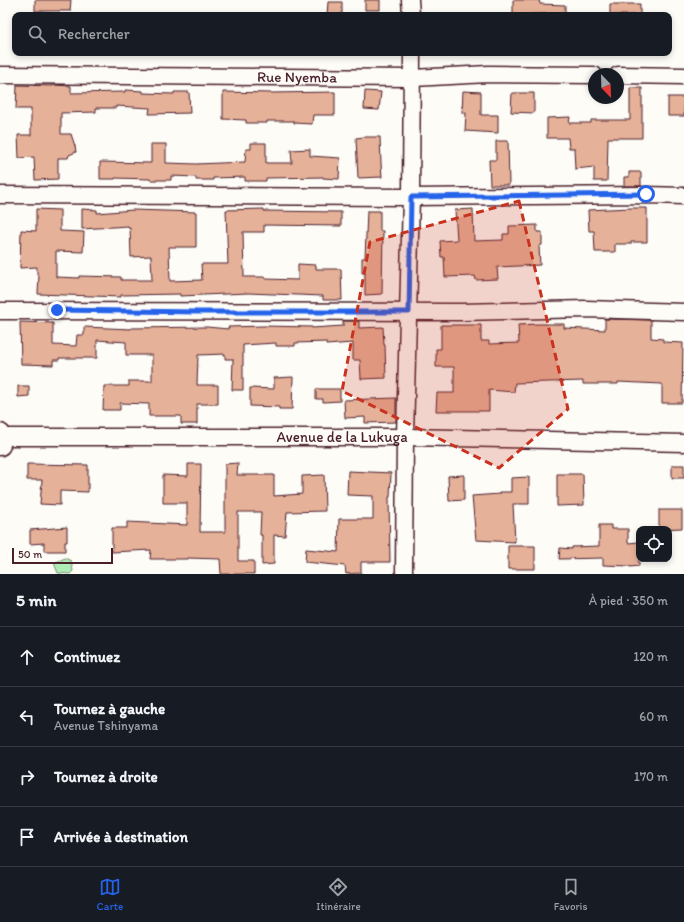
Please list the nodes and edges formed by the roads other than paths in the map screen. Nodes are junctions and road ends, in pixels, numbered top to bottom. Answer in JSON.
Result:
{"nodes":[{"id":1,"x":410,"y":0,"type":"edge"},
{"id":2,"x":411,"y":12,"type":"edge"},
{"id":3,"x":412,"y":56,"type":"edge"},
{"id":4,"x":588,"y":75,"type":"edge"},
{"id":5,"x":624,"y":75,"type":"edge"},
{"id":6,"x":0,"y":76,"type":"edge"},
{"id":7,"x":684,"y":76,"type":"edge"},
{"id":8,"x":412,"y":78,"type":"junction"},
{"id":9,"x":0,"y":195,"type":"edge"},
{"id":10,"x":684,"y":196,"type":"edge"},
{"id":11,"x":411,"y":197,"type":"junction"},
{"id":12,"x":0,"y":311,"type":"edge"},
{"id":13,"x":409,"y":312,"type":"junction"},
{"id":14,"x":684,"y":312,"type":"edge"},
{"id":15,"x":0,"y":436,"type":"edge"},
{"id":16,"x":405,"y":437,"type":"junction"},
{"id":17,"x":684,"y":442,"type":"edge"},
{"id":18,"x":0,"y":445,"type":"edge"},
{"id":19,"x":404,"y":574,"type":"edge"}],
"edges":[{"from":1,"to":2,"type":"street"},
{"from":3,"to":8,"type":"street"},
{"from":4,"to":8,"type":"street","name":"Rue Nyemba"},
{"from":5,"to":7,"type":"street"},
{"from":6,"to":8,"type":"street","name":"Rue Nyemba"},
{"from":8,"to":11,"type":"street"},
{"from":9,"to":11,"type":"street"},
{"from":10,"to":11,"type":"street"},
{"from":11,"to":13,"type":"street"},
{"from":12,"to":13,"type":"street"},
{"from":13,"to":14,"type":"street"},
{"from":13,"to":16,"type":"street"},
{"from":15,"to":16,"type":"street","name":"Avenue de la Lukuga"},
{"from":15,"to":18,"type":"street"},
{"from":16,"to":17,"type":"street","name":"Avenue de la Lukuga"},
{"from":16,"to":19,"type":"street"}]}
